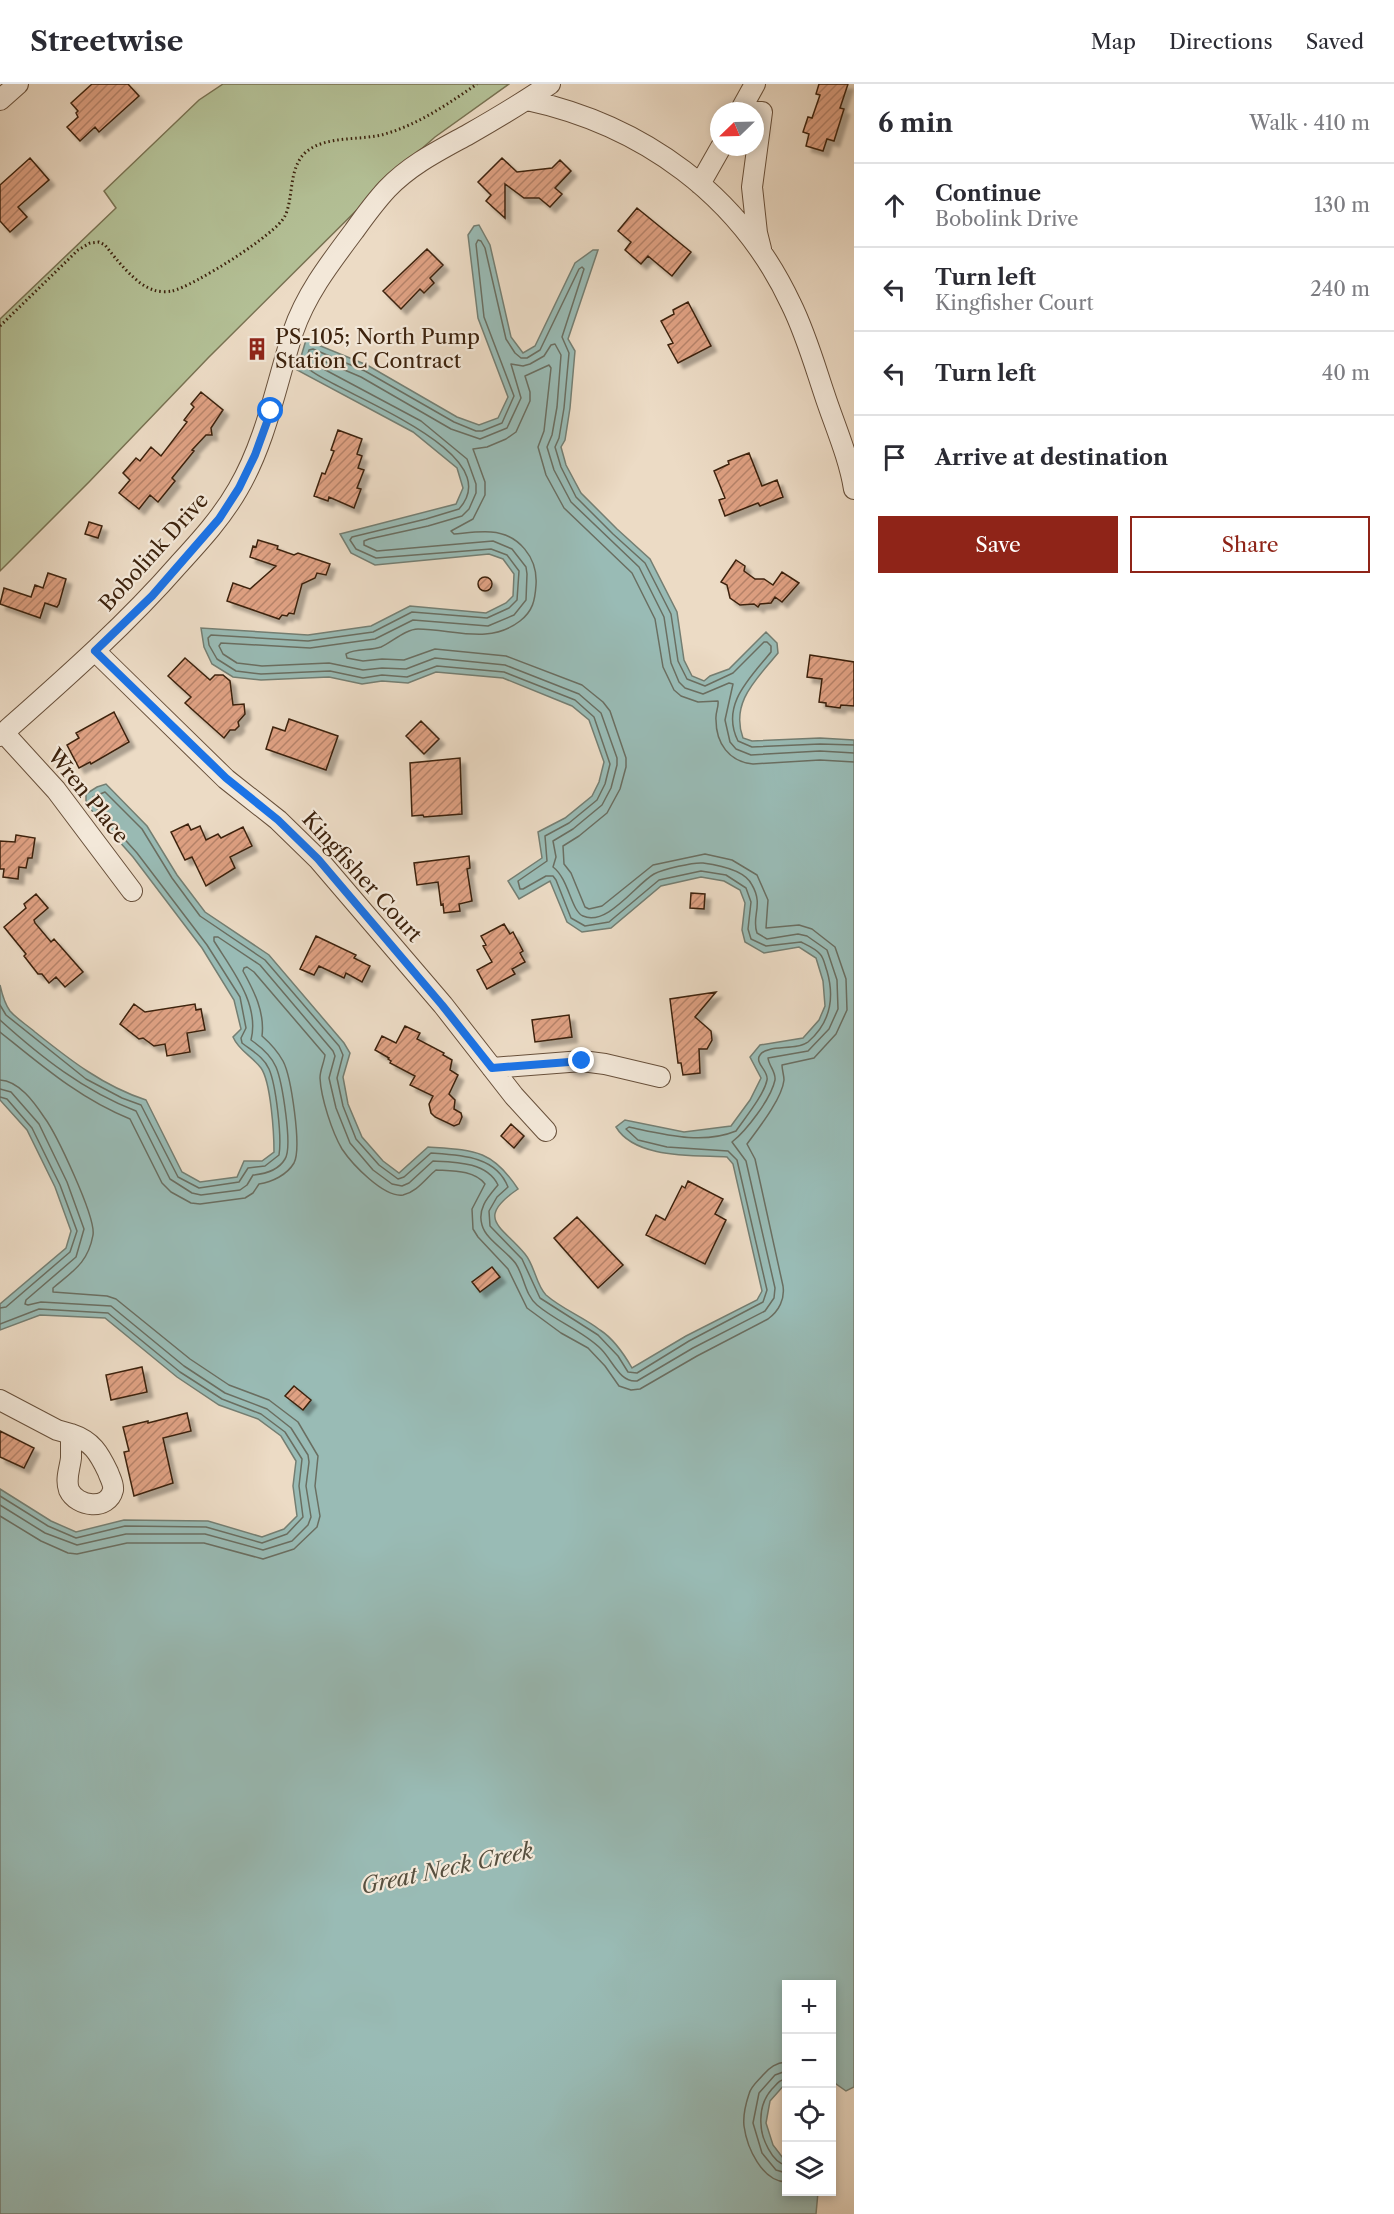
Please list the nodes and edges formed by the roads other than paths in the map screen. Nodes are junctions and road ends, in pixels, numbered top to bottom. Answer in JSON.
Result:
{"nodes":[{"id":1,"x":18,"y":84,"type":"edge"},
{"id":2,"x":550,"y":84,"type":"edge"},
{"id":3,"x":755,"y":84,"type":"edge"},
{"id":4,"x":0,"y":100,"type":"edge"},
{"id":5,"x":527,"y":100,"type":"junction"},
{"id":6,"x":746,"y":102,"type":"edge"},
{"id":7,"x":716,"y":156,"type":"edge"},
{"id":8,"x":756,"y":156,"type":"edge"},
{"id":9,"x":700,"y":184,"type":"junction"},
{"id":10,"x":762,"y":254,"type":"junction"},
{"id":11,"x":854,"y":489,"type":"edge"},
{"id":12,"x":95,"y":651,"type":"junction"},
{"id":13,"x":2,"y":735,"type":"edge"},
{"id":14,"x":132,"y":891,"type":"dead end"},
{"id":15,"x":492,"y":1068,"type":"junction"},
{"id":16,"x":660,"y":1077,"type":"dead end"},
{"id":17,"x":546,"y":1131,"type":"dead end"},
{"id":18,"x":0,"y":1400,"type":"edge"},
{"id":19,"x":70,"y":1434,"type":"dead end"}],
"edges":[{"from":1,"to":4,"type":"street"},
{"from":2,"to":5,"type":"street","name":"Bobolink Drive"},
{"from":3,"to":6,"type":"street"},
{"from":5,"to":9,"type":"street"},
{"from":5,"to":12,"type":"street","name":"Bobolink Drive"},
{"from":7,"to":9,"type":"street"},
{"from":8,"to":10,"type":"street"},
{"from":9,"to":10,"type":"street"},
{"from":10,"to":11,"type":"street"},
{"from":12,"to":13,"type":"street","name":"Bobolink Drive"},
{"from":12,"to":15,"type":"street","name":"Kingfisher Court"},
{"from":13,"to":14,"type":"street","name":"Wren Place"},
{"from":15,"to":16,"type":"street"},
{"from":15,"to":17,"type":"street","name":"Kingfisher Court"},
{"from":18,"to":19,"type":"street"}]}
